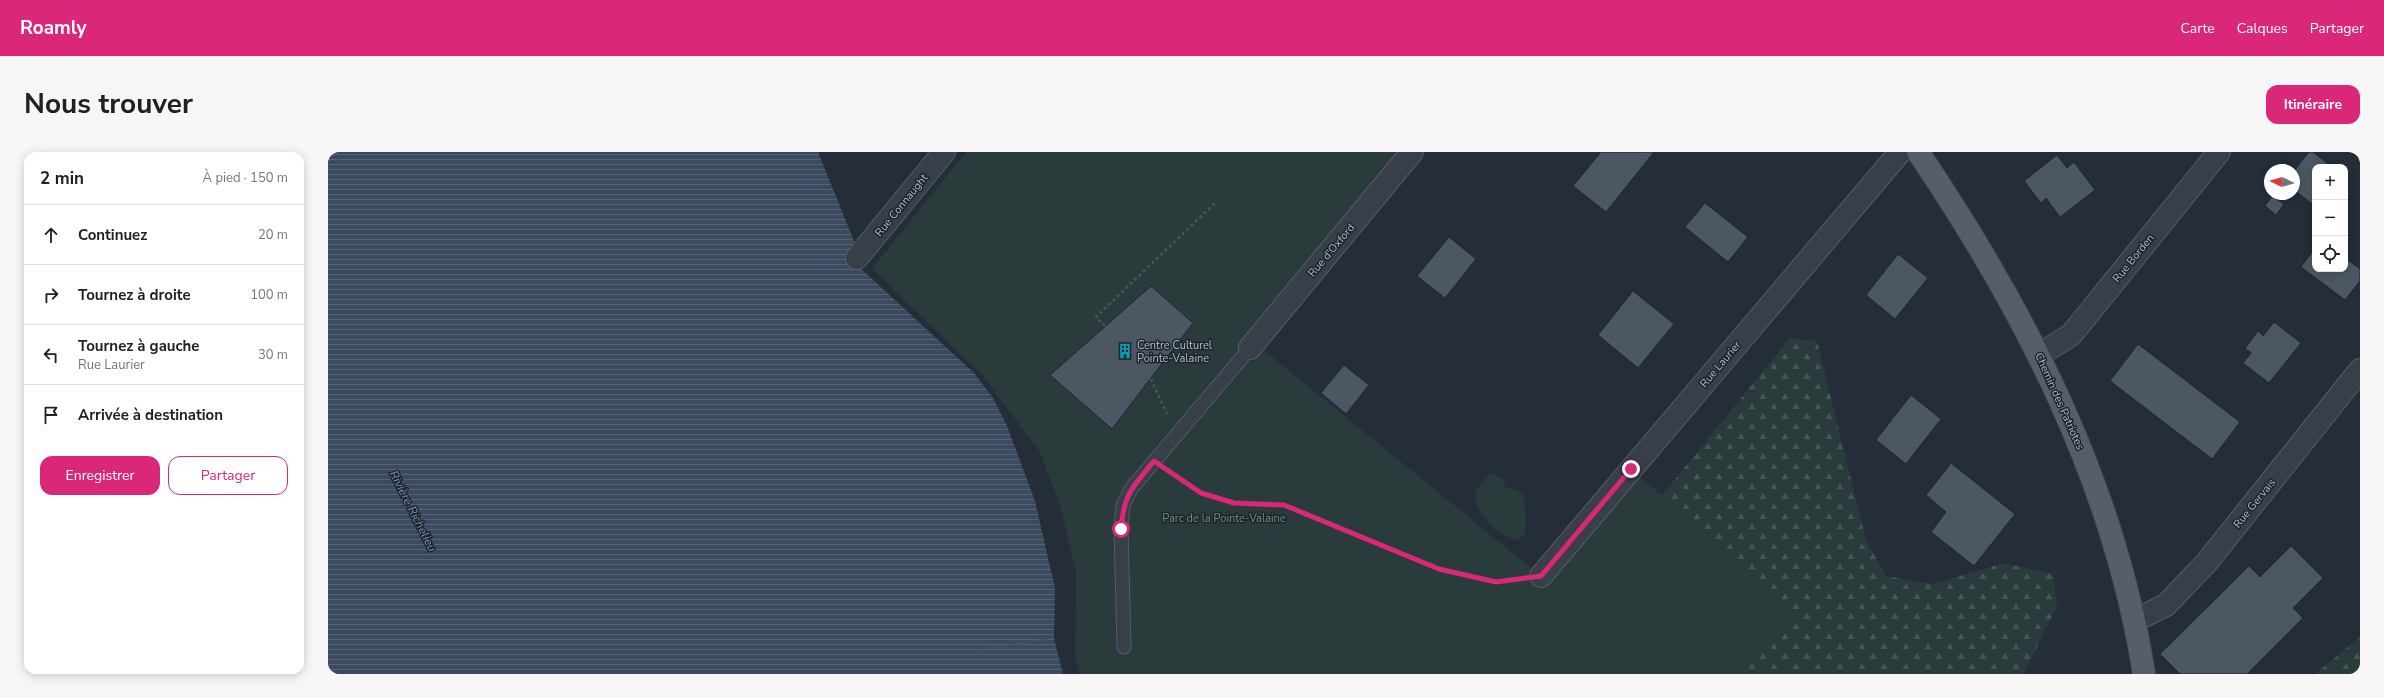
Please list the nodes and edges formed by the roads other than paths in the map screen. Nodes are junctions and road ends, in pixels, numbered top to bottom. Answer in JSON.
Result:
{"nodes":[{"id":1,"x":944,"y":152,"type":"edge"},
{"id":2,"x":1412,"y":152,"type":"edge"},
{"id":3,"x":1900,"y":152,"type":"edge"},
{"id":4,"x":1918,"y":152,"type":"edge"},
{"id":5,"x":2219,"y":152,"type":"edge"},
{"id":6,"x":857,"y":258,"type":"dead end"},
{"id":7,"x":1250,"y":348,"type":"joint"},
{"id":8,"x":2040,"y":354,"type":"junction"},
{"id":9,"x":2360,"y":370,"type":"edge"},
{"id":10,"x":1541,"y":576,"type":"road end"},
{"id":11,"x":2134,"y":621,"type":"junction"},
{"id":12,"x":1124,"y":648,"type":"dead end"},
{"id":13,"x":2144,"y":674,"type":"edge"}],
"edges":[{"from":1,"to":6,"type":"street","name":"Rue Connaught"},
{"from":2,"to":7,"type":"street","name":"Rue d'Oxford"},
{"from":3,"to":10,"type":"street","name":"Rue Laurier"},
{"from":4,"to":8,"type":"main road","name":"Chemin des Patriotes"},
{"from":5,"to":8,"type":"street","name":"Rue Borden"},
{"from":7,"to":12,"type":"lane"},
{"from":8,"to":11,"type":"main road","name":"Chemin des Patriotes"},
{"from":9,"to":11,"type":"street","name":"Rue Gervais"},
{"from":11,"to":13,"type":"main road","name":"Chemin des Patriotes"}]}
